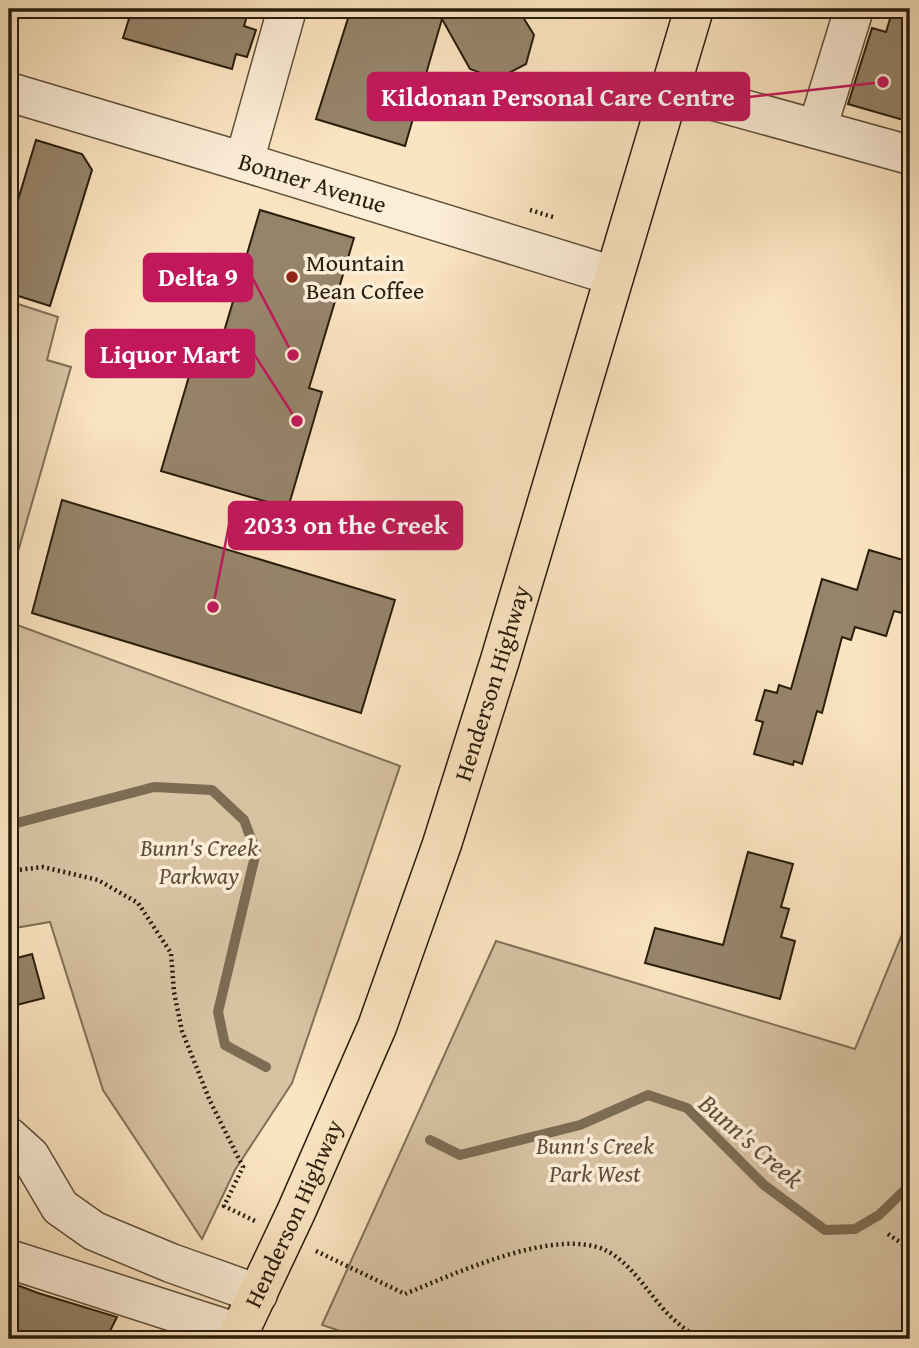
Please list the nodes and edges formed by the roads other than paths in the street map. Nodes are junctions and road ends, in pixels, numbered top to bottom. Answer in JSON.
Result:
{"nodes":[{"id":1,"x":287,"y":9,"type":"edge"},
{"id":2,"x":694,"y":9,"type":"edge"},
{"id":3,"x":853,"y":9,"type":"edge"},
{"id":4,"x":671,"y":89,"type":"junction"},
{"id":5,"x":9,"y":92,"type":"edge"},
{"id":6,"x":817,"y":129,"type":"junction"},
{"id":7,"x":910,"y":155,"type":"edge"},
{"id":8,"x":244,"y":162,"type":"junction"},
{"id":9,"x":614,"y":276,"type":"junction"},
{"id":10,"x":9,"y":1137,"type":"edge"},
{"id":11,"x":9,"y":1259,"type":"edge"},
{"id":12,"x":258,"y":1294,"type":"junction"},
{"id":13,"x":237,"y":1336,"type":"edge"}],
"edges":[{"from":1,"to":8,"type":"street"},
{"from":2,"to":4,"type":"main road","name":"Henderson Highway"},
{"from":3,"to":6,"type":"street"},
{"from":4,"to":6,"type":"street"},
{"from":4,"to":9,"type":"main road","name":"Henderson Highway"},
{"from":5,"to":8,"type":"street","name":"Bonner Avenue"},
{"from":6,"to":7,"type":"street"},
{"from":8,"to":9,"type":"street","name":"Bonner Avenue"},
{"from":9,"to":12,"type":"main road","name":"Henderson Highway"},
{"from":10,"to":12,"type":"street"},
{"from":11,"to":13,"type":"street"},
{"from":12,"to":13,"type":"main road","name":"Henderson Highway"}]}
